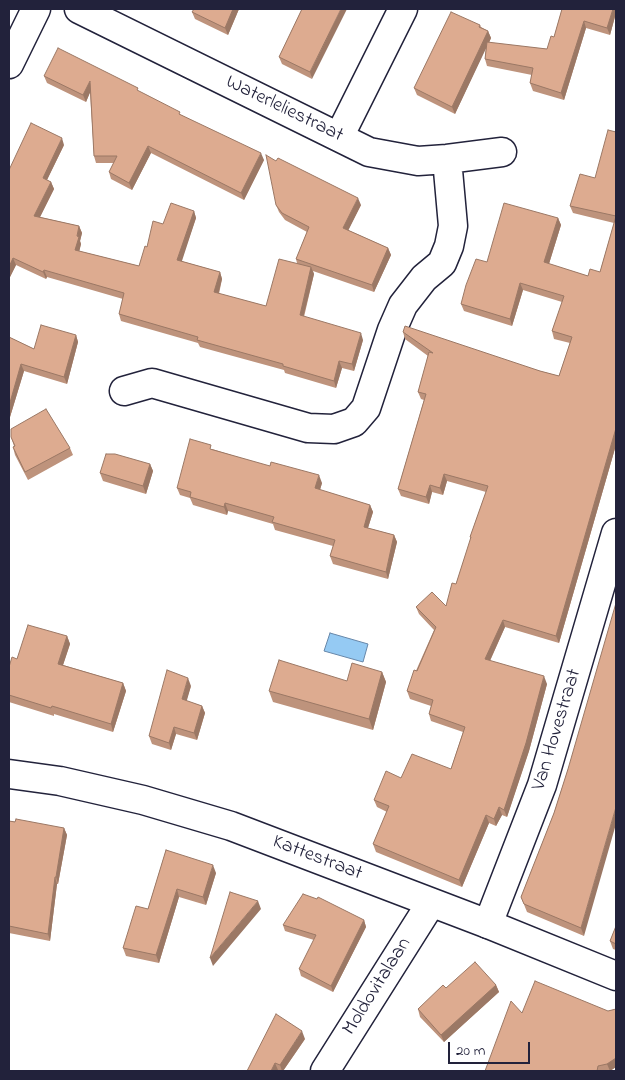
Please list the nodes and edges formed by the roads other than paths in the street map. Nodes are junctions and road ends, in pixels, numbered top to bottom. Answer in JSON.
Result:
{"nodes":[{"id":1,"x":36,"y":9,"type":"edge"},
{"id":2,"x":79,"y":9,"type":"edge"},
{"id":3,"x":403,"y":9,"type":"edge"},
{"id":4,"x":9,"y":64,"type":"edge"},
{"id":5,"x":339,"y":138,"type":"junction"},
{"id":6,"x":502,"y":152,"type":"dead end"},
{"id":7,"x":447,"y":159,"type":"junction"},
{"id":8,"x":124,"y":390,"type":"dead end"},
{"id":9,"x":616,"y":533,"type":"edge"},
{"id":10,"x":9,"y":774,"type":"edge"},
{"id":11,"x":431,"y":903,"type":"junction"},
{"id":12,"x":488,"y":924,"type":"junction"},
{"id":13,"x":616,"y":976,"type":"edge"},
{"id":14,"x":324,"y":1071,"type":"edge"}],
"edges":[{"from":1,"to":4,"type":"street"},
{"from":2,"to":5,"type":"street","name":"Waterleliestraat"},
{"from":3,"to":5,"type":"street"},
{"from":5,"to":7,"type":"street","name":"Waterleliestraat"},
{"from":6,"to":7,"type":"street","name":"Waterleliestraat"},
{"from":7,"to":8,"type":"street"},
{"from":9,"to":12,"type":"street","name":"Van Hovestraat"},
{"from":10,"to":11,"type":"street","name":"Kattestraat"},
{"from":11,"to":12,"type":"street","name":"Kattestraat"},
{"from":11,"to":14,"type":"street","name":"Moldovitalaan"},
{"from":12,"to":13,"type":"street","name":"Kattestraat"}]}
